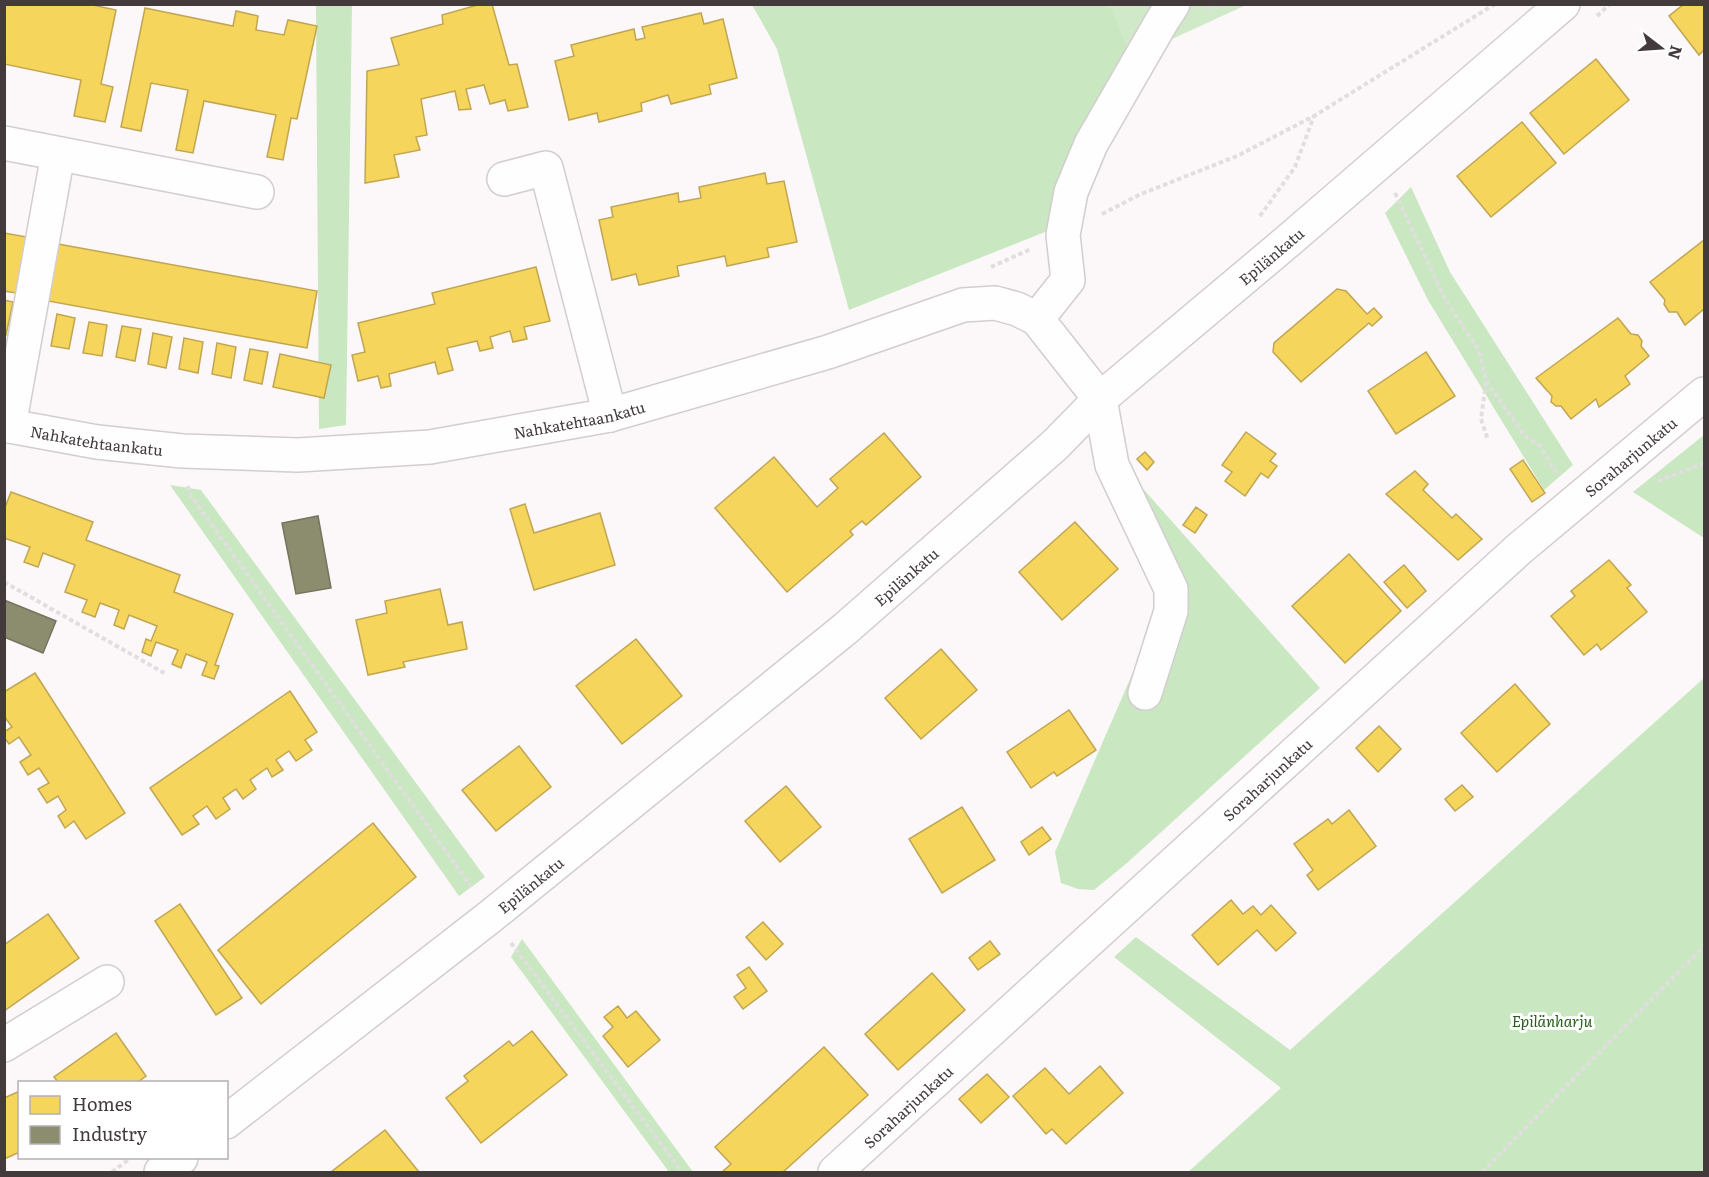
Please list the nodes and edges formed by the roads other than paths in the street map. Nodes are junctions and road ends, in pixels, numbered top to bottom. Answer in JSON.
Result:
{"nodes":[{"id":1,"x":1173,"y":4,"type":"edge"},
{"id":2,"x":1563,"y":4,"type":"edge"},
{"id":3,"x":4,"y":143,"type":"edge"},
{"id":4,"x":58,"y":154,"type":"junction"},
{"id":5,"x":504,"y":179,"type":"dead end"},
{"id":6,"x":257,"y":192,"type":"dead end"},
{"id":7,"x":1037,"y":319,"type":"junction"},
{"id":8,"x":1704,"y":394,"type":"edge"},
{"id":9,"x":1100,"y":399,"type":"junction"},
{"id":10,"x":610,"y":415,"type":"junction"},
{"id":11,"x":7,"y":426,"type":"edge"},
{"id":12,"x":1145,"y":693,"type":"dead end"},
{"id":13,"x":107,"y":982,"type":"dead end"},
{"id":14,"x":4,"y":1045,"type":"edge"},
{"id":15,"x":228,"y":1121,"type":"edge"},
{"id":16,"x":180,"y":1159,"type":"edge"},
{"id":17,"x":161,"y":1173,"type":"edge"},
{"id":18,"x":835,"y":1173,"type":"edge"}],
"edges":[{"from":1,"to":7,"type":"street"},
{"from":2,"to":9,"type":"street","name":"Epilänkatu"},
{"from":3,"to":4,"type":"street"},
{"from":4,"to":6,"type":"street"},
{"from":4,"to":11,"type":"street"},
{"from":5,"to":10,"type":"street"},
{"from":7,"to":9,"type":"street","name":"Nahkatehtaankatu"},
{"from":7,"to":10,"type":"street","name":"Nahkatehtaankatu"},
{"from":8,"to":18,"type":"street","name":"Soraharjunkatu"},
{"from":9,"to":12,"type":"street"},
{"from":9,"to":15,"type":"street","name":"Epilänkatu"},
{"from":10,"to":11,"type":"street","name":"Nahkatehtaankatu"},
{"from":13,"to":14,"type":"street"},
{"from":16,"to":17,"type":"street"}]}
